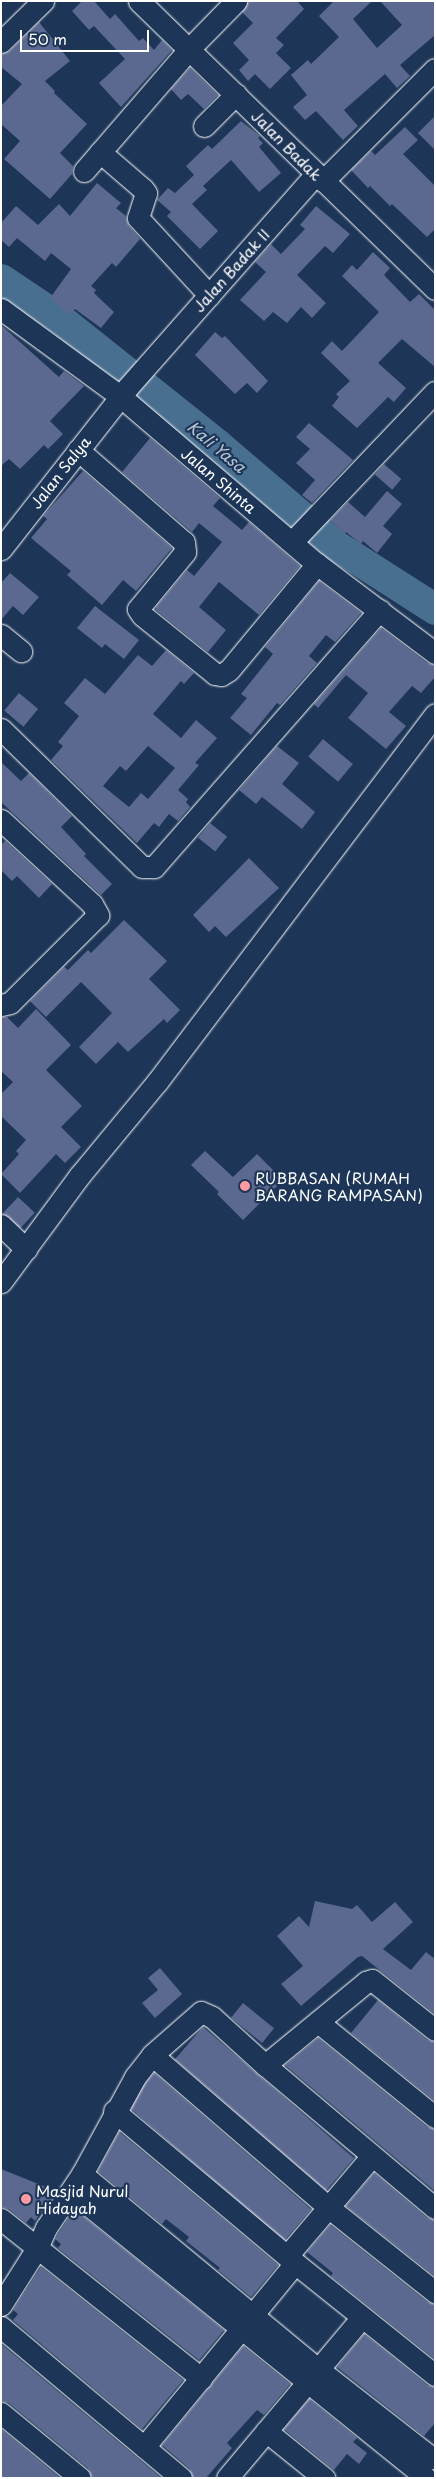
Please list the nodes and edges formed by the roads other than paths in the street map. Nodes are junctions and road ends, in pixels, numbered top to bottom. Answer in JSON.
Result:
{"nodes":[{"id":1,"x":43,"y":1,"type":"edge"},
{"id":2,"x":139,"y":1,"type":"edge"},
{"id":3,"x":236,"y":1,"type":"edge"},
{"id":4,"x":1,"y":42,"type":"edge"},
{"id":5,"x":190,"y":48,"type":"junction"},
{"id":6,"x":435,"y":69,"type":"edge"},
{"id":7,"x":236,"y":94,"type":"junction"},
{"id":8,"x":204,"y":126,"type":"dead end"},
{"id":9,"x":100,"y":152,"type":"junction"},
{"id":10,"x":84,"y":171,"type":"dead end"},
{"id":11,"x":319,"y":177,"type":"junction"},
{"id":12,"x":435,"y":290,"type":"edge"},
{"id":13,"x":209,"y":294,"type":"junction"},
{"id":14,"x":1,"y":309,"type":"edge"},
{"id":15,"x":124,"y":392,"type":"junction"},
{"id":16,"x":435,"y":392,"type":"edge"},
{"id":17,"x":78,"y":450,"type":"junction"},
{"id":18,"x":294,"y":541,"type":"junction"},
{"id":19,"x":1,"y":548,"type":"edge"},
{"id":20,"x":317,"y":564,"type":"junction"},
{"id":21,"x":380,"y":610,"type":"junction"},
{"id":22,"x":1,"y":634,"type":"edge"},
{"id":23,"x":21,"y":651,"type":"dead end"},
{"id":24,"x":435,"y":653,"type":"edge"},
{"id":25,"x":435,"y":714,"type":"edge"},
{"id":26,"x":1,"y":728,"type":"edge"},
{"id":27,"x":1,"y":820,"type":"edge"},
{"id":28,"x":1,"y":1005,"type":"edge"},
{"id":29,"x":1,"y":1225,"type":"edge"},
{"id":30,"x":26,"y":1249,"type":"junction"},
{"id":31,"x":1,"y":1282,"type":"edge"},
{"id":32,"x":318,"y":2022,"type":"junction"},
{"id":33,"x":435,"y":2030,"type":"edge"},
{"id":34,"x":152,"y":2055,"type":"junction"},
{"id":35,"x":265,"y":2065,"type":"junction"},
{"id":36,"x":114,"y":2112,"type":"junction"},
{"id":37,"x":435,"y":2117,"type":"edge"},
{"id":38,"x":371,"y":2156,"type":"junction"},
{"id":39,"x":76,"y":2183,"type":"junction"},
{"id":40,"x":328,"y":2207,"type":"junction"},
{"id":41,"x":435,"y":2208,"type":"edge"},
{"id":42,"x":1,"y":2219,"type":"edge"},
{"id":43,"x":33,"y":2245,"type":"junction"},
{"id":44,"x":291,"y":2260,"type":"junction"},
{"id":45,"x":1,"y":2283,"type":"edge"},
{"id":46,"x":435,"y":2292,"type":"edge"},
{"id":47,"x":1,"y":2304,"type":"edge"},
{"id":48,"x":362,"y":2317,"type":"junction"},
{"id":49,"x":247,"y":2321,"type":"junction"},
{"id":50,"x":1,"y":2327,"type":"edge"},
{"id":51,"x":435,"y":2374,"type":"edge"},
{"id":52,"x":312,"y":2376,"type":"junction"},
{"id":53,"x":201,"y":2378,"type":"junction"},
{"id":54,"x":1,"y":2412,"type":"edge"},
{"id":55,"x":266,"y":2431,"type":"junction"},
{"id":56,"x":144,"y":2447,"type":"junction"},
{"id":57,"x":428,"y":2466,"type":"edge"},
{"id":58,"x":174,"y":2475,"type":"edge"},
{"id":59,"x":80,"y":2478,"type":"edge"},
{"id":60,"x":227,"y":2478,"type":"edge"},
{"id":61,"x":324,"y":2478,"type":"edge"}],
"edges":[{"from":1,"to":4,"type":"street"},
{"from":2,"to":5,"type":"street","name":"Jalan Badak"},
{"from":3,"to":5,"type":"street"},
{"from":5,"to":7,"type":"street","name":"Jalan Badak"},
{"from":5,"to":9,"type":"street"},
{"from":6,"to":11,"type":"street","name":"Jalan Badak II"},
{"from":7,"to":8,"type":"street"},
{"from":7,"to":11,"type":"street","name":"Jalan Badak"},
{"from":9,"to":10,"type":"street"},
{"from":9,"to":13,"type":"street"},
{"from":11,"to":12,"type":"street","name":"Jalan Badak"},
{"from":11,"to":13,"type":"street","name":"Jalan Badak II"},
{"from":13,"to":15,"type":"street","name":"Jalan Badak II"},
{"from":14,"to":15,"type":"street","name":"Jalan Shinta"},
{"from":15,"to":17,"type":"street","name":"Jalan Salya"},
{"from":15,"to":18,"type":"street","name":"Jalan Shinta"},
{"from":16,"to":18,"type":"street"},
{"from":17,"to":19,"type":"street","name":"Jalan Salya"},
{"from":17,"to":20,"type":"street"},
{"from":18,"to":20,"type":"street","name":"Jalan Shinta"},
{"from":20,"to":21,"type":"street","name":"Jalan Shinta"},
{"from":21,"to":24,"type":"street","name":"Jalan Shinta"},
{"from":21,"to":26,"type":"street"},
{"from":22,"to":23,"type":"street"},
{"from":25,"to":30,"type":"street"},
{"from":27,"to":28,"type":"street"},
{"from":29,"to":30,"type":"street"},
{"from":30,"to":31,"type":"street"},
{"from":32,"to":33,"type":"street"},
{"from":32,"to":35,"type":"street"},
{"from":32,"to":37,"type":"street"},
{"from":34,"to":35,"type":"street"},
{"from":34,"to":36,"type":"street"},
{"from":34,"to":40,"type":"street"},
{"from":35,"to":38,"type":"street"},
{"from":36,"to":39,"type":"street"},
{"from":36,"to":44,"type":"street"},
{"from":38,"to":40,"type":"street"},
{"from":38,"to":41,"type":"street"},
{"from":39,"to":43,"type":"street"},
{"from":39,"to":49,"type":"street"},
{"from":40,"to":44,"type":"street"},
{"from":40,"to":46,"type":"street"},
{"from":42,"to":43,"type":"street"},
{"from":43,"to":45,"type":"street"},
{"from":43,"to":47,"type":"street"},
{"from":43,"to":53,"type":"street"},
{"from":44,"to":48,"type":"street"},
{"from":44,"to":49,"type":"street"},
{"from":48,"to":51,"type":"street"},
{"from":48,"to":52,"type":"street"},
{"from":49,"to":52,"type":"street"},
{"from":49,"to":53,"type":"street"},
{"from":50,"to":56,"type":"street"},
{"from":52,"to":55,"type":"street"},
{"from":52,"to":57,"type":"street"},
{"from":53,"to":56,"type":"street"},
{"from":54,"to":59,"type":"street"},
{"from":55,"to":60,"type":"street"},
{"from":55,"to":61,"type":"street"},
{"from":56,"to":58,"type":"street"}]}
